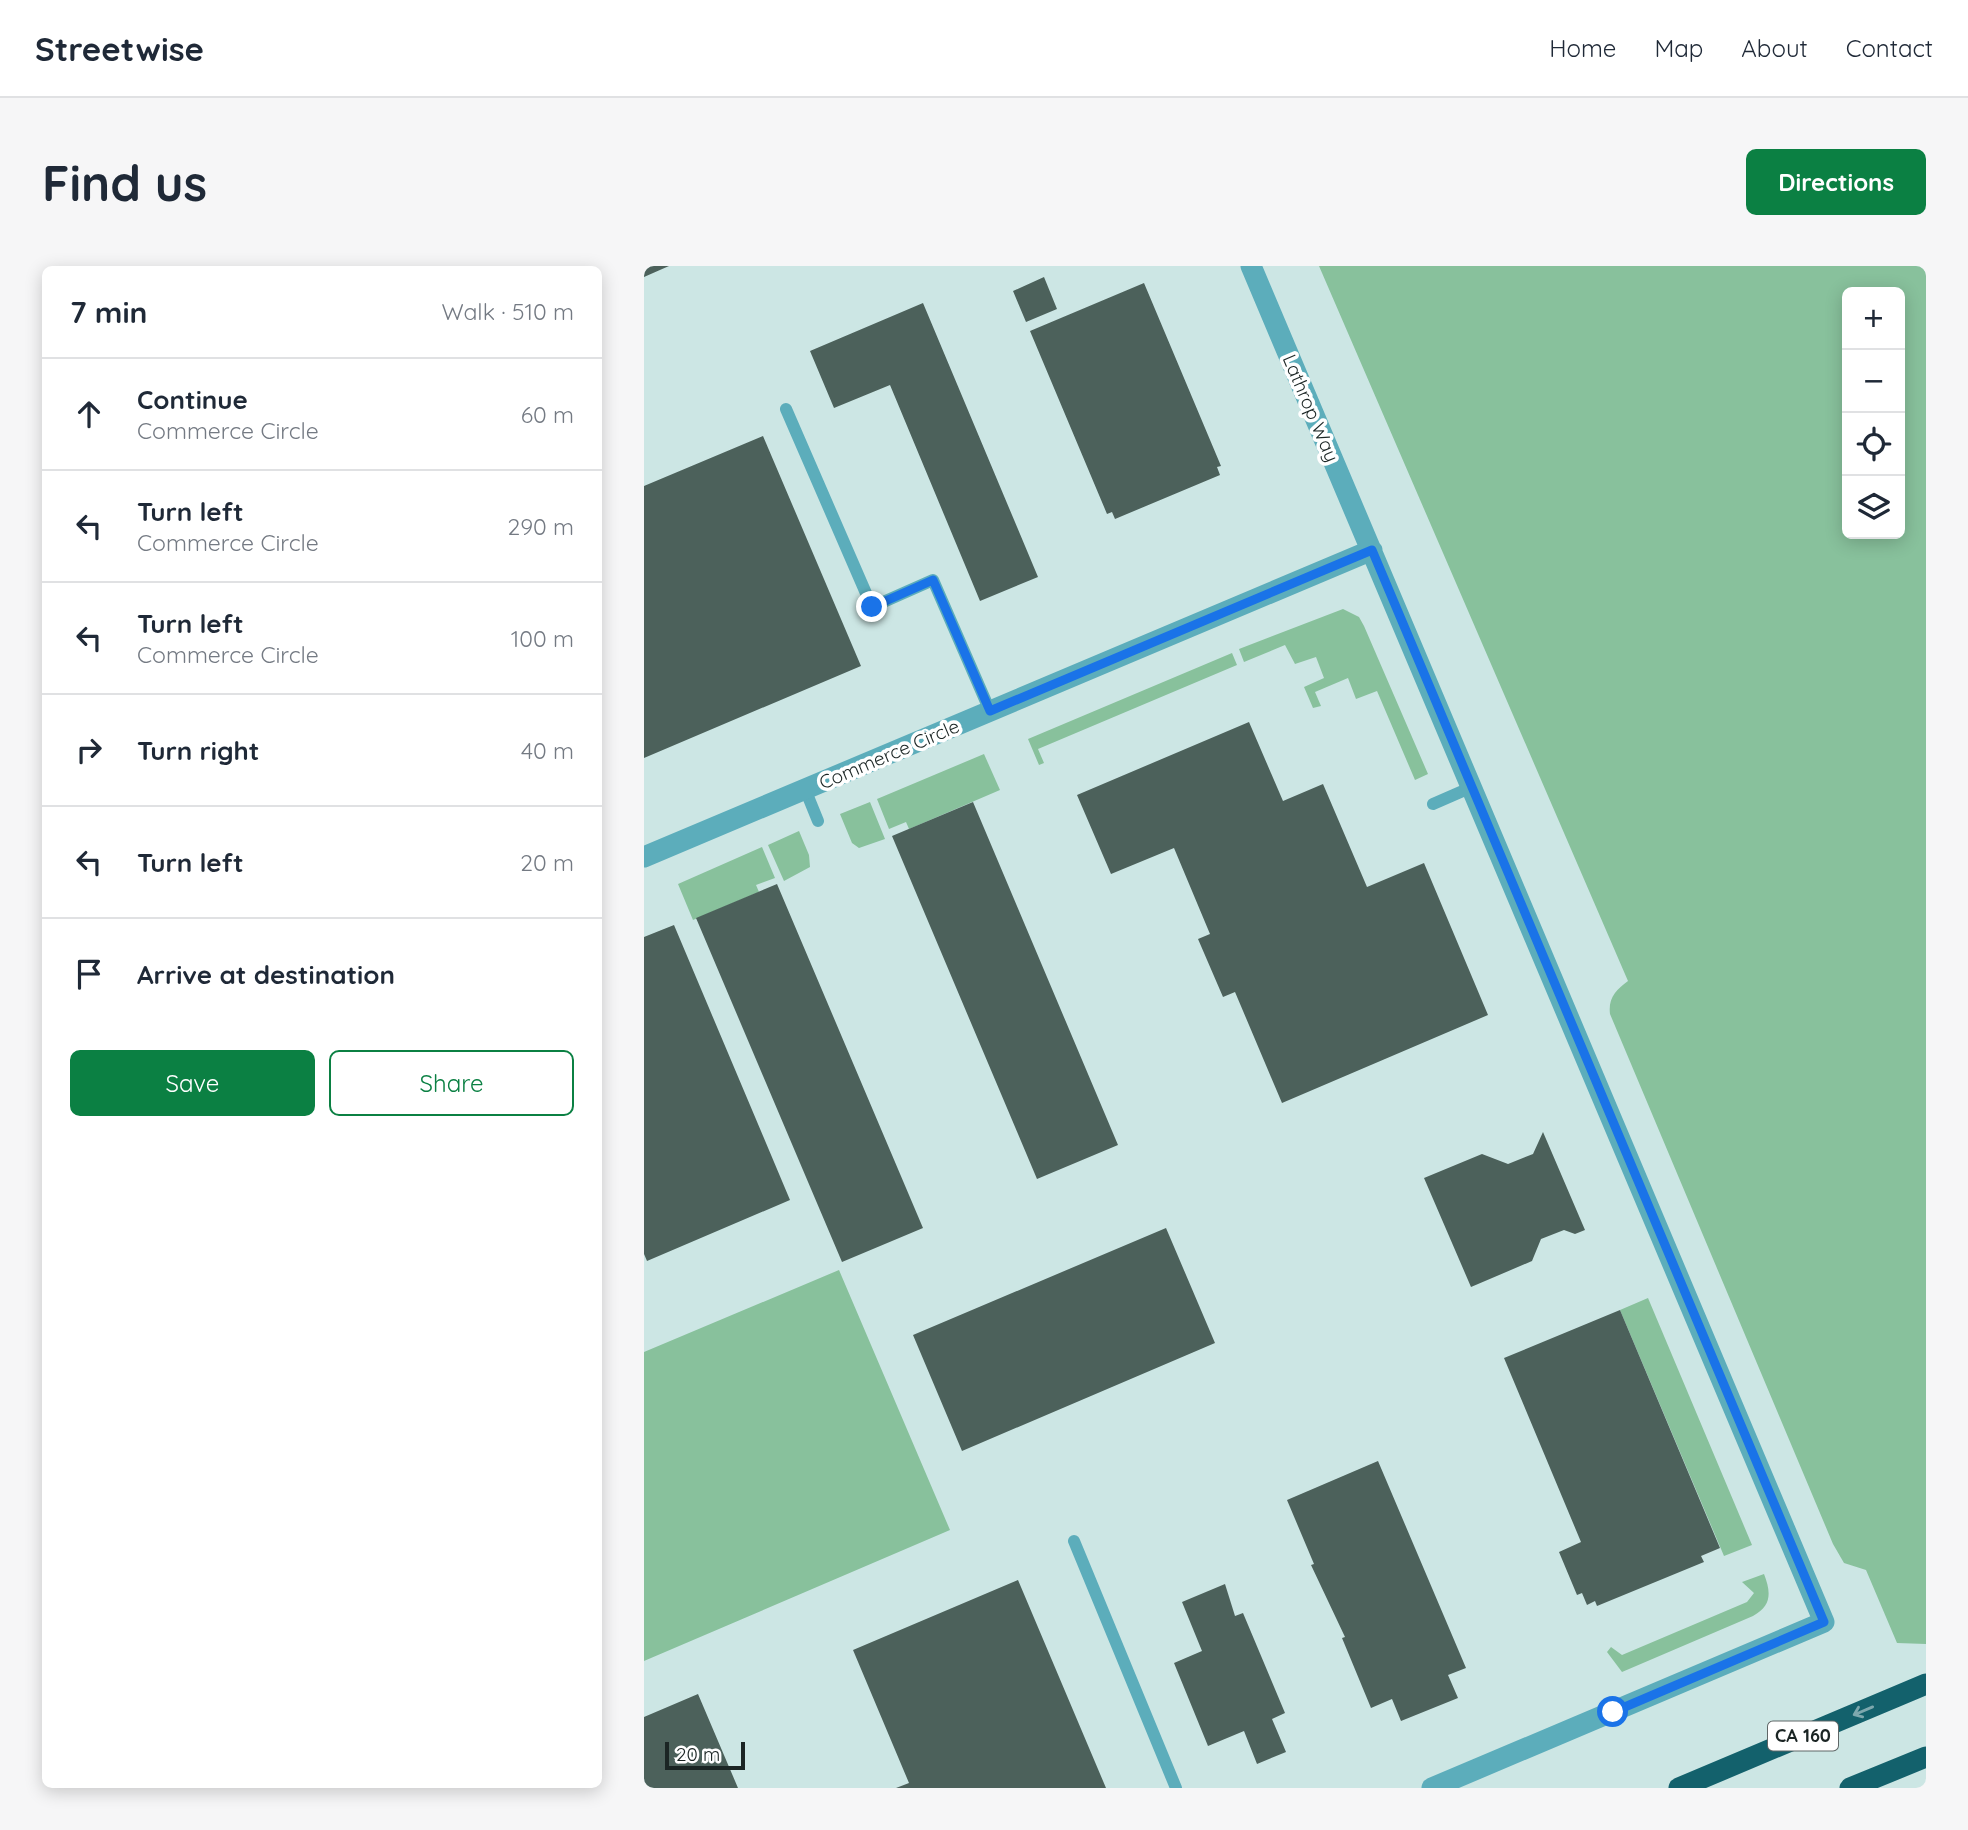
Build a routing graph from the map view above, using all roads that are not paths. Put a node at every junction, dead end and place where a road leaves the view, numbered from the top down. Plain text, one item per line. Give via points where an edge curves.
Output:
1 (1251, 266) edge
2 (786, 409) dead end
3 (1372, 550) junction
4 (990, 711) junction
5 (1472, 787) junction
6 (805, 789) junction
7 (1433, 803) dead end
8 (818, 821) dead end
9 (644, 857) edge
10 (1074, 1541) dead end
11 (1926, 1684) edge
12 (1926, 1757) edge
13 (1176, 1788) edge
14 (1432, 1788) edge
15 (1679, 1788) edge
16 (1850, 1788) edge

1 - 3 street, Lathrop Way
2 - 4 lane via 872,607 933,580
3 - 4 street, Commerce Circle
3 - 5 street
4 - 6 street, Commerce Circle
5 - 7 lane
5 - 14 street via 1824,1622
6 - 8 lane
6 - 9 street, Commerce Circle
10 - 13 lane
11 -> 15 highway, CA 160
12 - 16 highway

